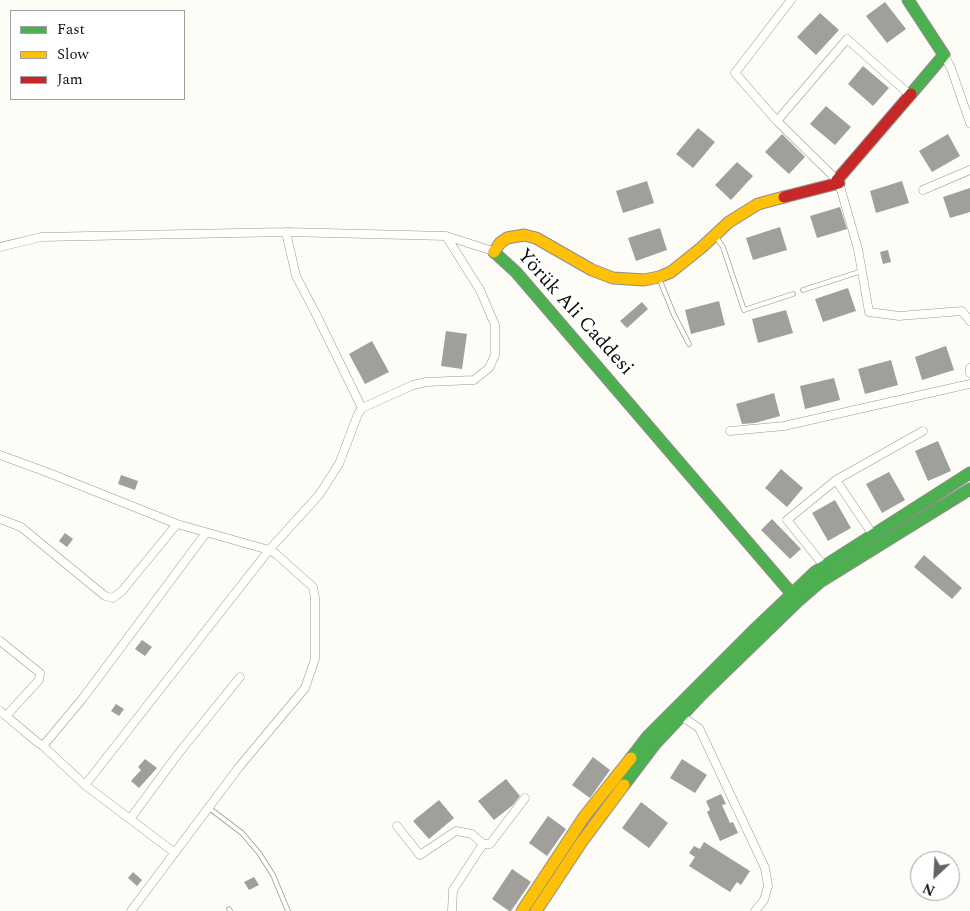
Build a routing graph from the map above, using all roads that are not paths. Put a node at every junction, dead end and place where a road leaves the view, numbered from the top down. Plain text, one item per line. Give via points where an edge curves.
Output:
1 (790, 0) edge
2 (908, 0) edge
3 (944, 55) junction
4 (910, 96) junction
5 (777, 121) junction
6 (970, 123) edge
7 (970, 170) edge
8 (838, 182) junction
9 (923, 190) dead end
10 (286, 232) junction
11 (446, 236) junction
12 (715, 236) junction
13 (0, 247) edge
14 (493, 251) junction
15 (862, 271) junction
16 (659, 277) junction
17 (803, 290) dead end
18 (793, 294) dead end
19 (970, 322) edge
20 (689, 344) dead end
21 (970, 368) edge
22 (970, 373) edge
23 (970, 384) edge
24 (362, 408) junction
25 (730, 431) dead end
26 (923, 431) dead end
27 (0, 456) edge
28 (970, 473) edge
29 (836, 480) junction
30 (970, 489) edge
31 (0, 519) edge
32 (177, 524) junction
33 (206, 533) junction
34 (873, 535) junction
35 (269, 550) junction
36 (824, 566) junction
37 (795, 597) junction
38 (0, 641) edge
39 (240, 677) dead end
40 (3, 714) edge
41 (681, 716) junction
42 (43, 746) junction
43 (85, 785) junction
44 (525, 798) dead end
45 (209, 808) junction
46 (130, 819) junction
47 (397, 826) dead end
48 (483, 844) junction
49 (175, 853) junction
50 (130, 911) edge
51 (288, 911) edge
52 (452, 911) edge
53 (522, 911) edge
54 (536, 911) edge
55 (755, 911) edge

1 - 5 street via 735,73
2 - 3 street
3 - 4 street
3 - 6 street
4 - 5 street via 847,39
4 - 8 street
5 - 8 street
7 - 9 street
8 - 12 street, Yörük Ali Caddesi via 758,204 729,222
8 - 15 street
10 - 11 street
10 - 13 street via 41,237
10 - 24 street via 296,276
11 - 14 street
11 - 24 street via 480,290 495,324 494,360 474,380 413,385
12 - 16 street, Yörük Ali Caddesi via 672,272
12 - 18 lane via 723,247 744,310
14 - 16 street, Yörük Ali Caddesi via 507,238 524,235 536,238 592,270 613,278 644,280
14 - 37 street, Yörük Ali Caddesi via 516,272
15 - 17 lane
15 - 19 street via 869,312 899,316 962,311
16 - 20 lane
21 - 22 street
23 - 25 street via 784,426
24 - 35 street via 331,479
26 - 29 street
27 - 32 street
28 - 34 street
29 - 34 street
29 - 36 street via 787,520
30 - 37 street
31 - 32 street via 21,527 105,596 114,598
32 - 33 street
33 - 35 street
33 - 42 street via 83,698
34 - 36 street
35 - 43 street
35 - 45 street via 313,587 313,667 304,688
36 - 37 street
37 - 41 street
37 - 53 street via 752,632 648,736 584,817
38 - 40 street via 40,673 39,680
39 - 46 street
40 - 42 street
41 - 54 street via 655,744
41 - 55 street via 703,734 765,868 768,886 764,900
42 - 43 street
43 - 46 street
44 - 48 street via 490,844
45 - 49 street
45 - 51 lane via 242,833 258,853
46 - 49 street
47 - 48 street via 420,855 456,831 472,834
48 - 52 street via 452,890
49 - 50 street

